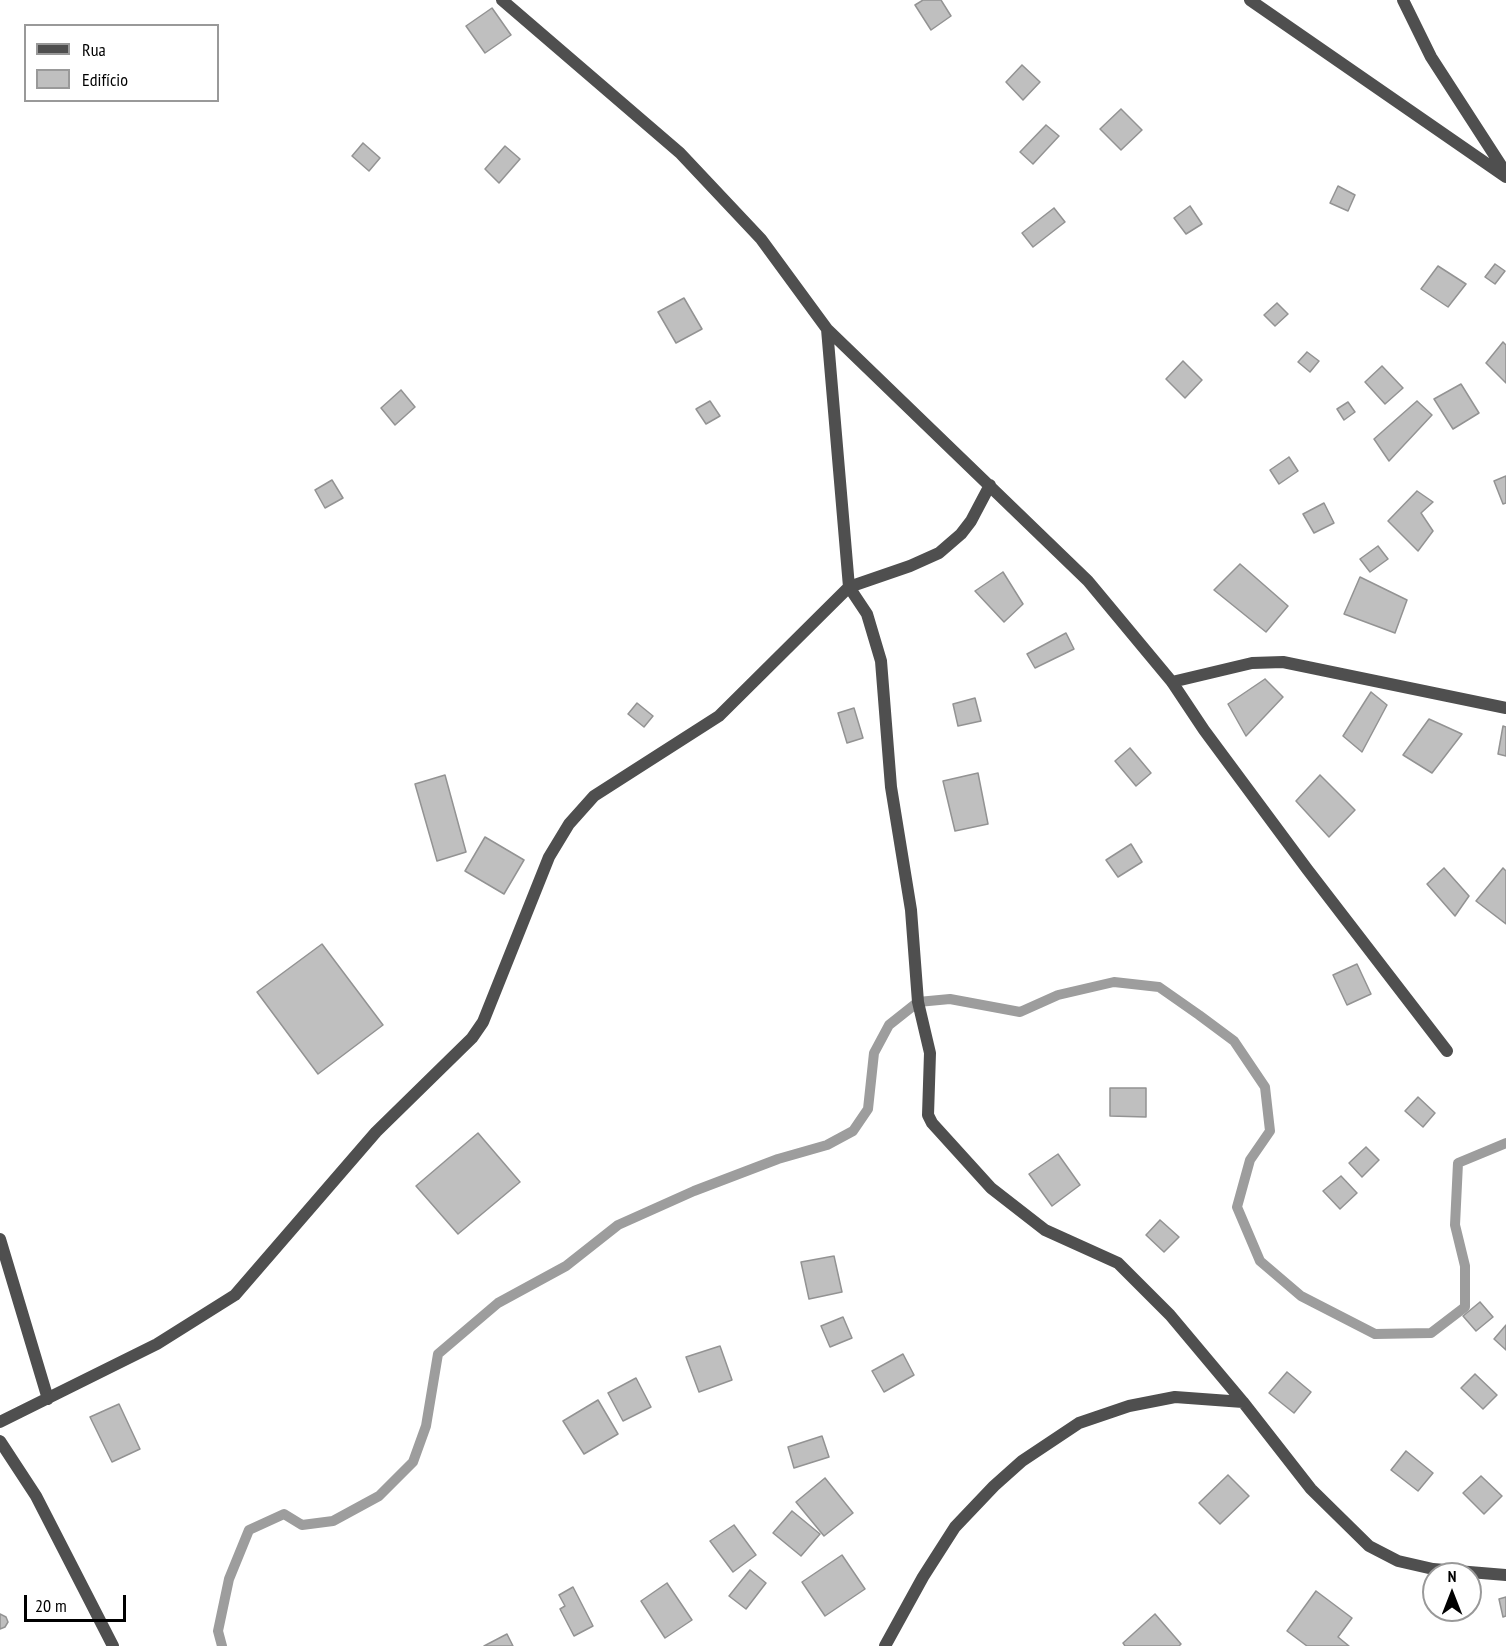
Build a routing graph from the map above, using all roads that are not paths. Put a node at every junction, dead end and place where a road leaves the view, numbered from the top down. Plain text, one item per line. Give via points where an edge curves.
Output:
1 (502, 0) edge
2 (1250, 0) edge
3 (1403, 0) edge
4 (1506, 175) edge
5 (826, 329) junction
6 (990, 485) junction
7 (849, 587) junction
8 (1172, 682) junction
9 (1506, 708) edge
10 (1447, 1052) dead end
11 (0, 1239) edge
12 (48, 1399) junction
13 (1243, 1402) junction
14 (0, 1422) edge
15 (0, 1441) edge
16 (1506, 1575) edge
17 (113, 1646) edge
18 (885, 1646) edge

1 - 5 street via 680,153 761,239
2 - 4 street
3 - 4 street via 1431,57
5 - 6 street
5 - 7 street
6 - 7 street via 971,521 939,553
6 - 8 street via 1088,581
7 - 12 street via 719,716 594,796 569,824 549,857 483,1022 472,1038 376,1132 235,1295 157,1344
7 - 13 street via 867,614 881,662 891,787 911,910 918,1002 930,1053 927,1105 932,1123 991,1188 1045,1230 1118,1263 1170,1315
8 - 9 street via 1252,663 1283,662
8 - 10 street
11 - 12 street
12 - 14 street
13 - 16 street via 1311,1489 1369,1546 1398,1561 1433,1569
13 - 18 street via 1175,1396 1129,1406 1079,1423 1022,1461 955,1527
15 - 17 street via 36,1496

